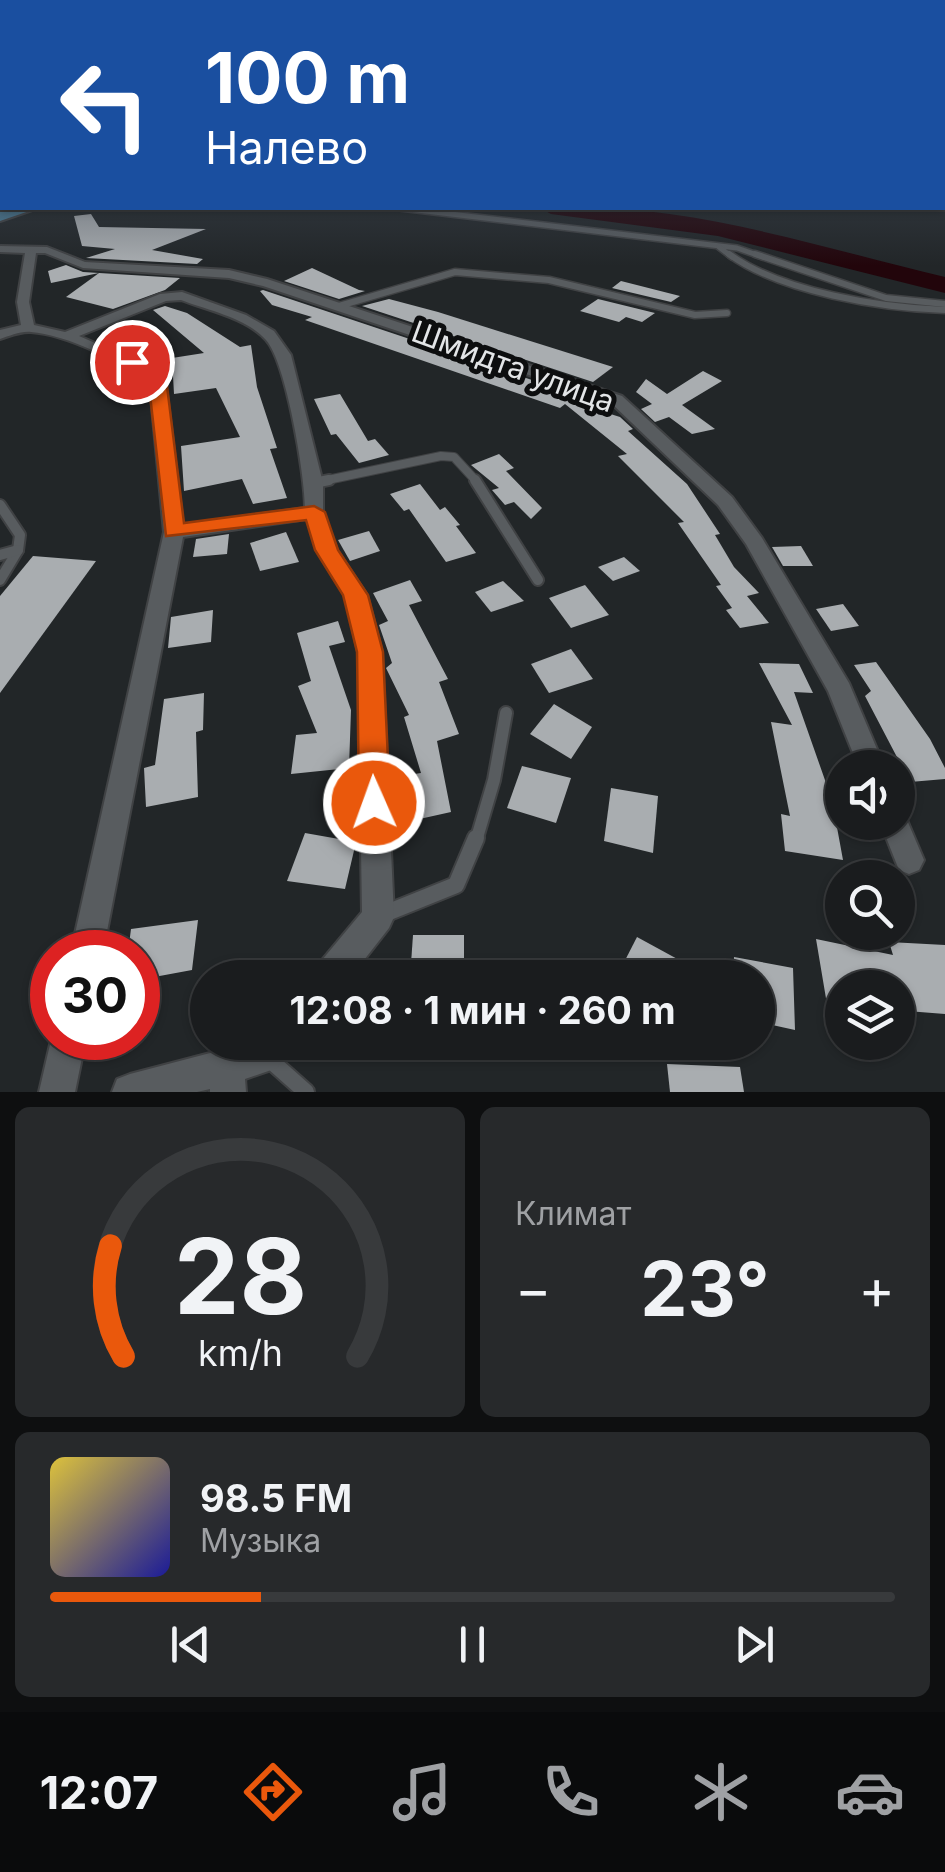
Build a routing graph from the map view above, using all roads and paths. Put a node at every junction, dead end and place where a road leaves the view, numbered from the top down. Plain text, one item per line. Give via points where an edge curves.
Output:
1 (417, 210) edge
2 (718, 246) junction
3 (0, 249) edge
4 (31, 249) junction
5 (339, 306) junction
6 (945, 307) edge
7 (726, 313) dead end
8 (28, 327) junction
9 (0, 335) edge
10 (64, 337) junction
11 (314, 483) junction
12 (2, 510) edge
13 (314, 512) junction
14 (174, 532) junction
15 (18, 550) junction
16 (0, 555) edge
17 (0, 580) edge
18 (538, 580) dead end
19 (506, 713) dead end
20 (865, 750) edge
21 (902, 840) edge
22 (910, 860) dead end
23 (378, 916) junction
24 (92, 930) edge
25 (343, 960) edge
26 (64, 1060) edge
27 (255, 1060) edge
28 (280, 1060) edge
29 (228, 1078) edge
30 (57, 1092) edge
31 (130, 1092) edge
32 (306, 1092) edge

1 - 2 lane
2 - 6 lane via 752,251 886,298
2 - 6 lane via 754,266 858,300 919,310
3 - 4 street, Шмидта улица
4 - 5 street, Шмидта улица via 83,265 229,274
4 - 8 street via 22,302
5 - 7 lane via 455,272 549,280 695,315
5 - 20 street, Шмидта улица via 616,399 725,501 755,542 840,690
8 - 9 street
8 - 10 street
10 - 11 street via 182,296 269,334 284,355
10 - 14 street via 132,362 158,386
11 - 13 street
11 - 18 lane via 454,458 470,471
12 - 15 lane via 20,534
13 - 14 street
13 - 23 street via 327,550 356,595 370,652
14 - 24 street
15 - 16 lane
15 - 17 lane
19 - 23 lane via 495,789 456,885
21 - 22 street
23 - 25 street
26 - 30 street
27 - 29 street
28 - 32 lane
29 - 31 street

